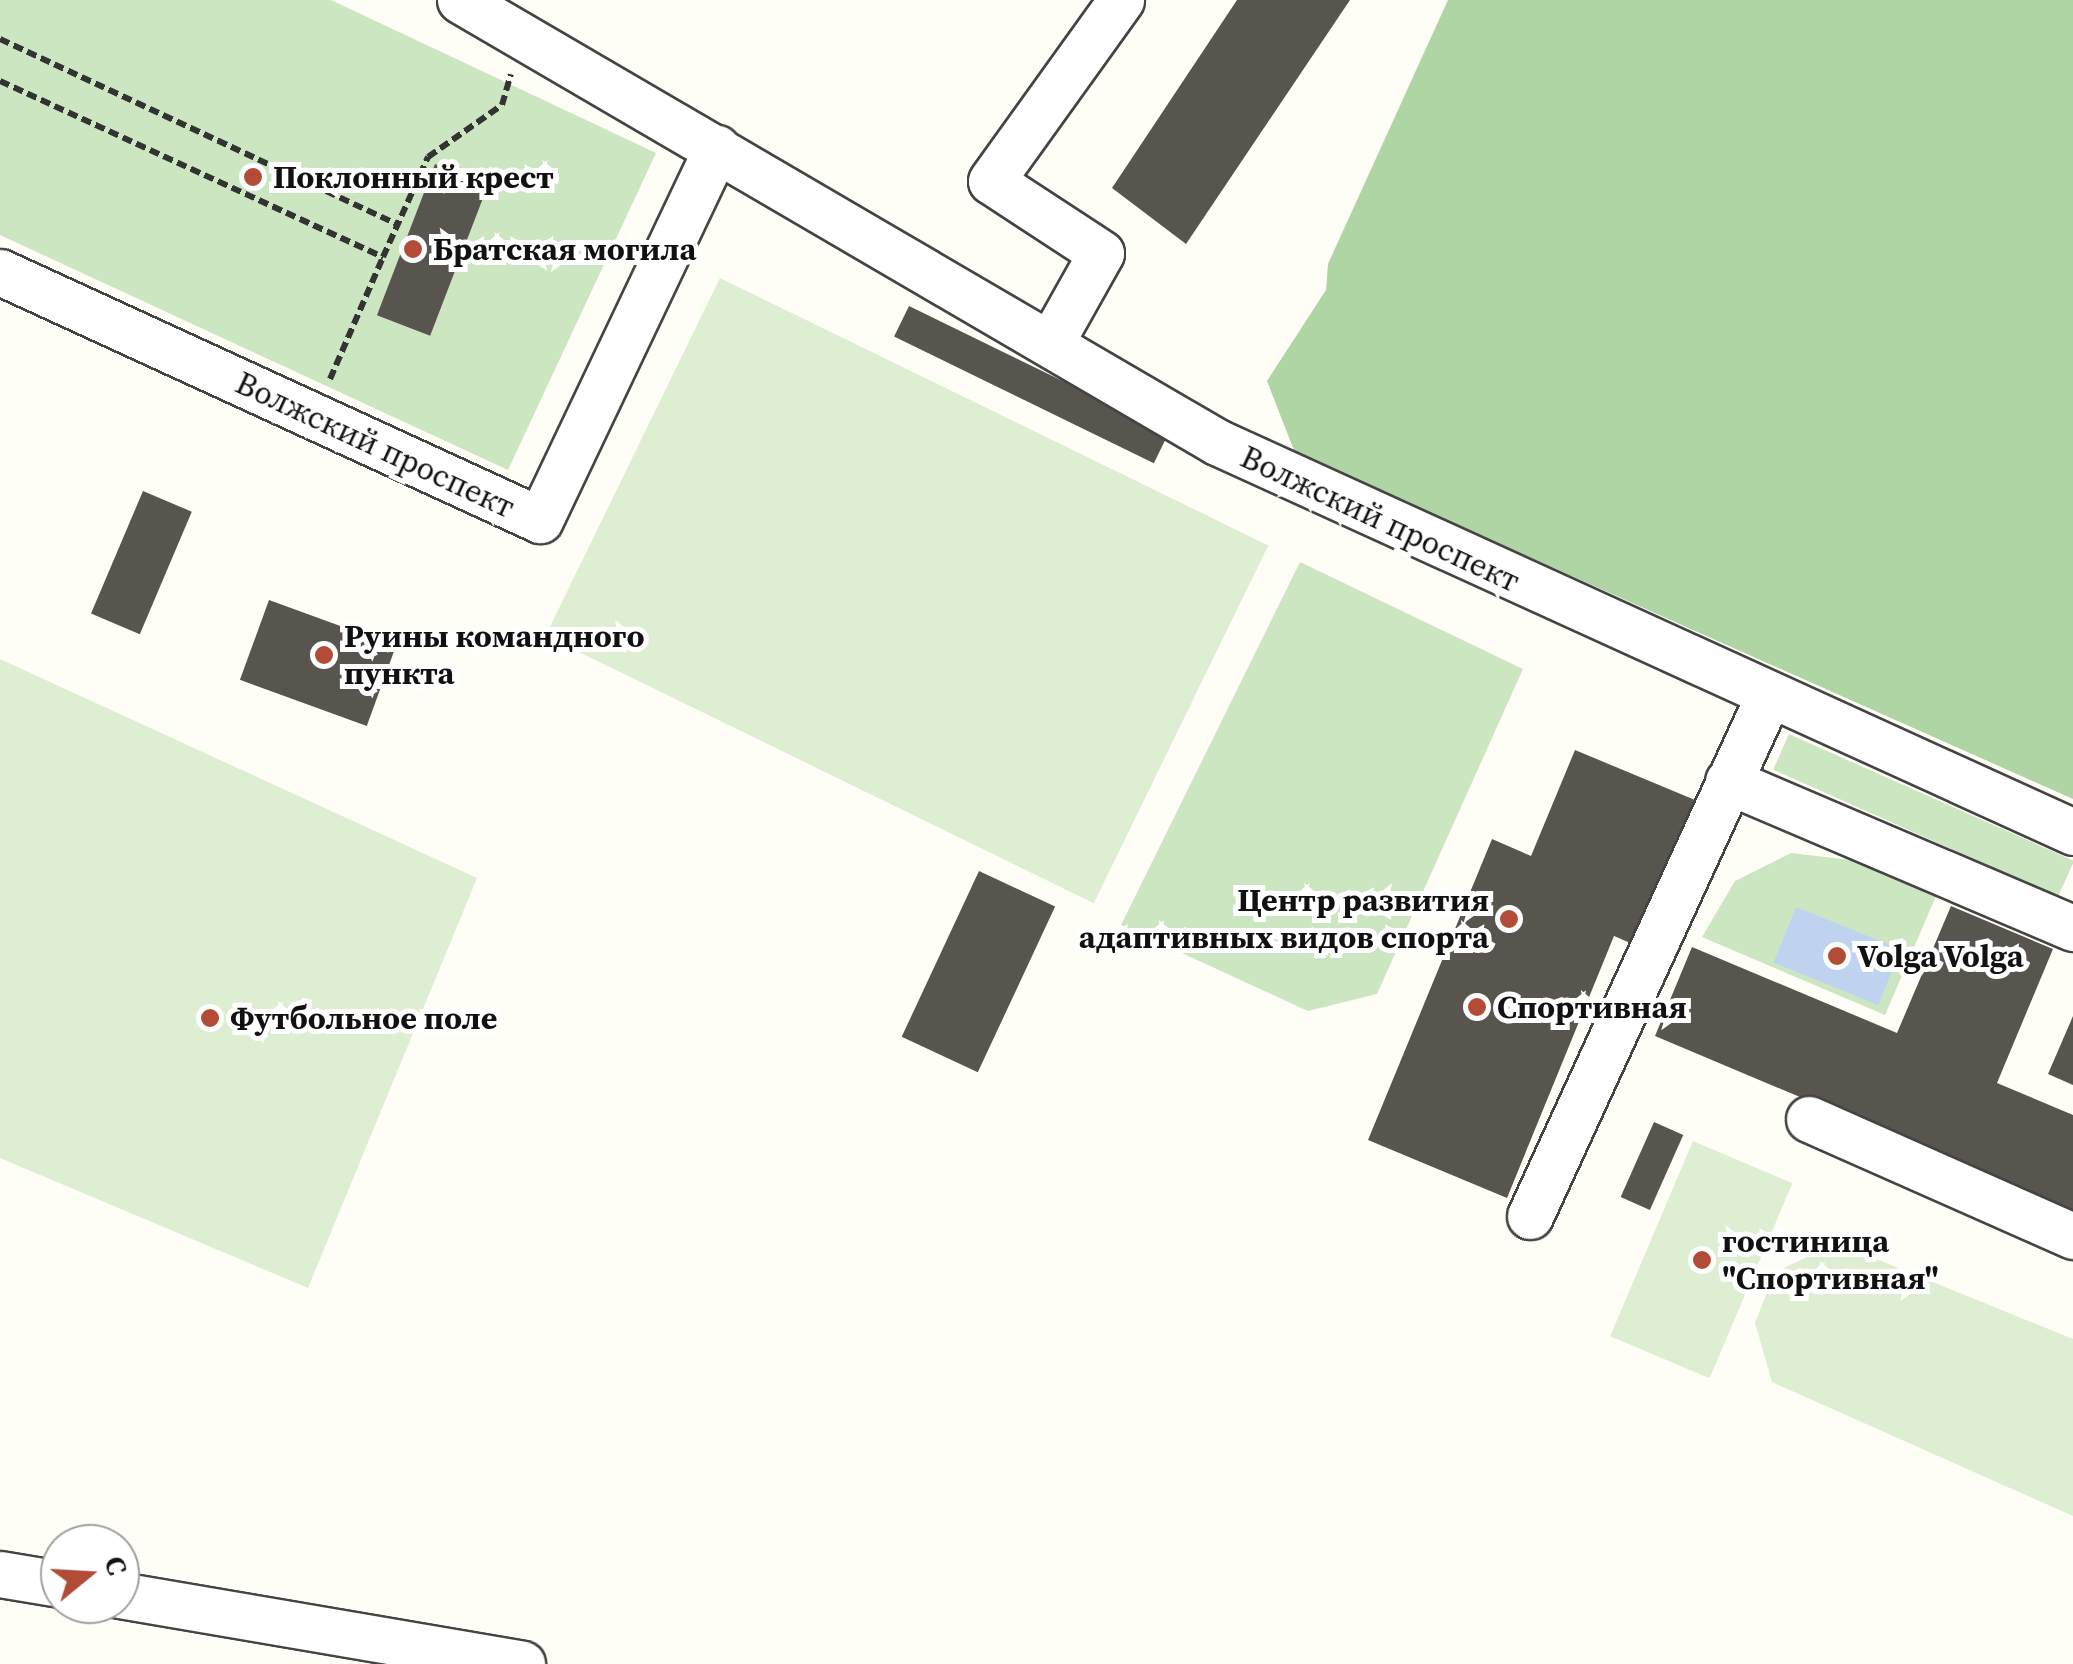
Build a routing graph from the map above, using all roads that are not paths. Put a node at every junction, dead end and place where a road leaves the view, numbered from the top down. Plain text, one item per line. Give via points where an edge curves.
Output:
1 (460, 0) edge
2 (1121, 0) edge
3 (530, 18) edge
4 (717, 148) junction
5 (0, 272) edge
6 (1050, 344) junction
7 (1767, 699) junction
8 (1728, 781) junction
9 (2073, 832) edge
10 (2073, 928) edge
11 (1808, 1119) dead end
12 (1530, 1216) dead end
13 (2073, 1236) edge
14 (0, 1574) edge
15 (40, 1581) edge
16 (140, 1598) edge
17 (522, 1664) edge

1 - 3 street, Волжский проспект
2 - 6 street via 991,181 1102,253
3 - 4 street, Волжский проспект
4 - 5 street, Волжский проспект via 540,520
4 - 6 street, Волжский проспект
6 - 7 street, Волжский проспект via 1217,442
7 - 8 street
7 - 9 street, Волжский проспект
8 - 10 street
8 - 12 street
11 - 13 street
14 - 15 street
16 - 17 street

